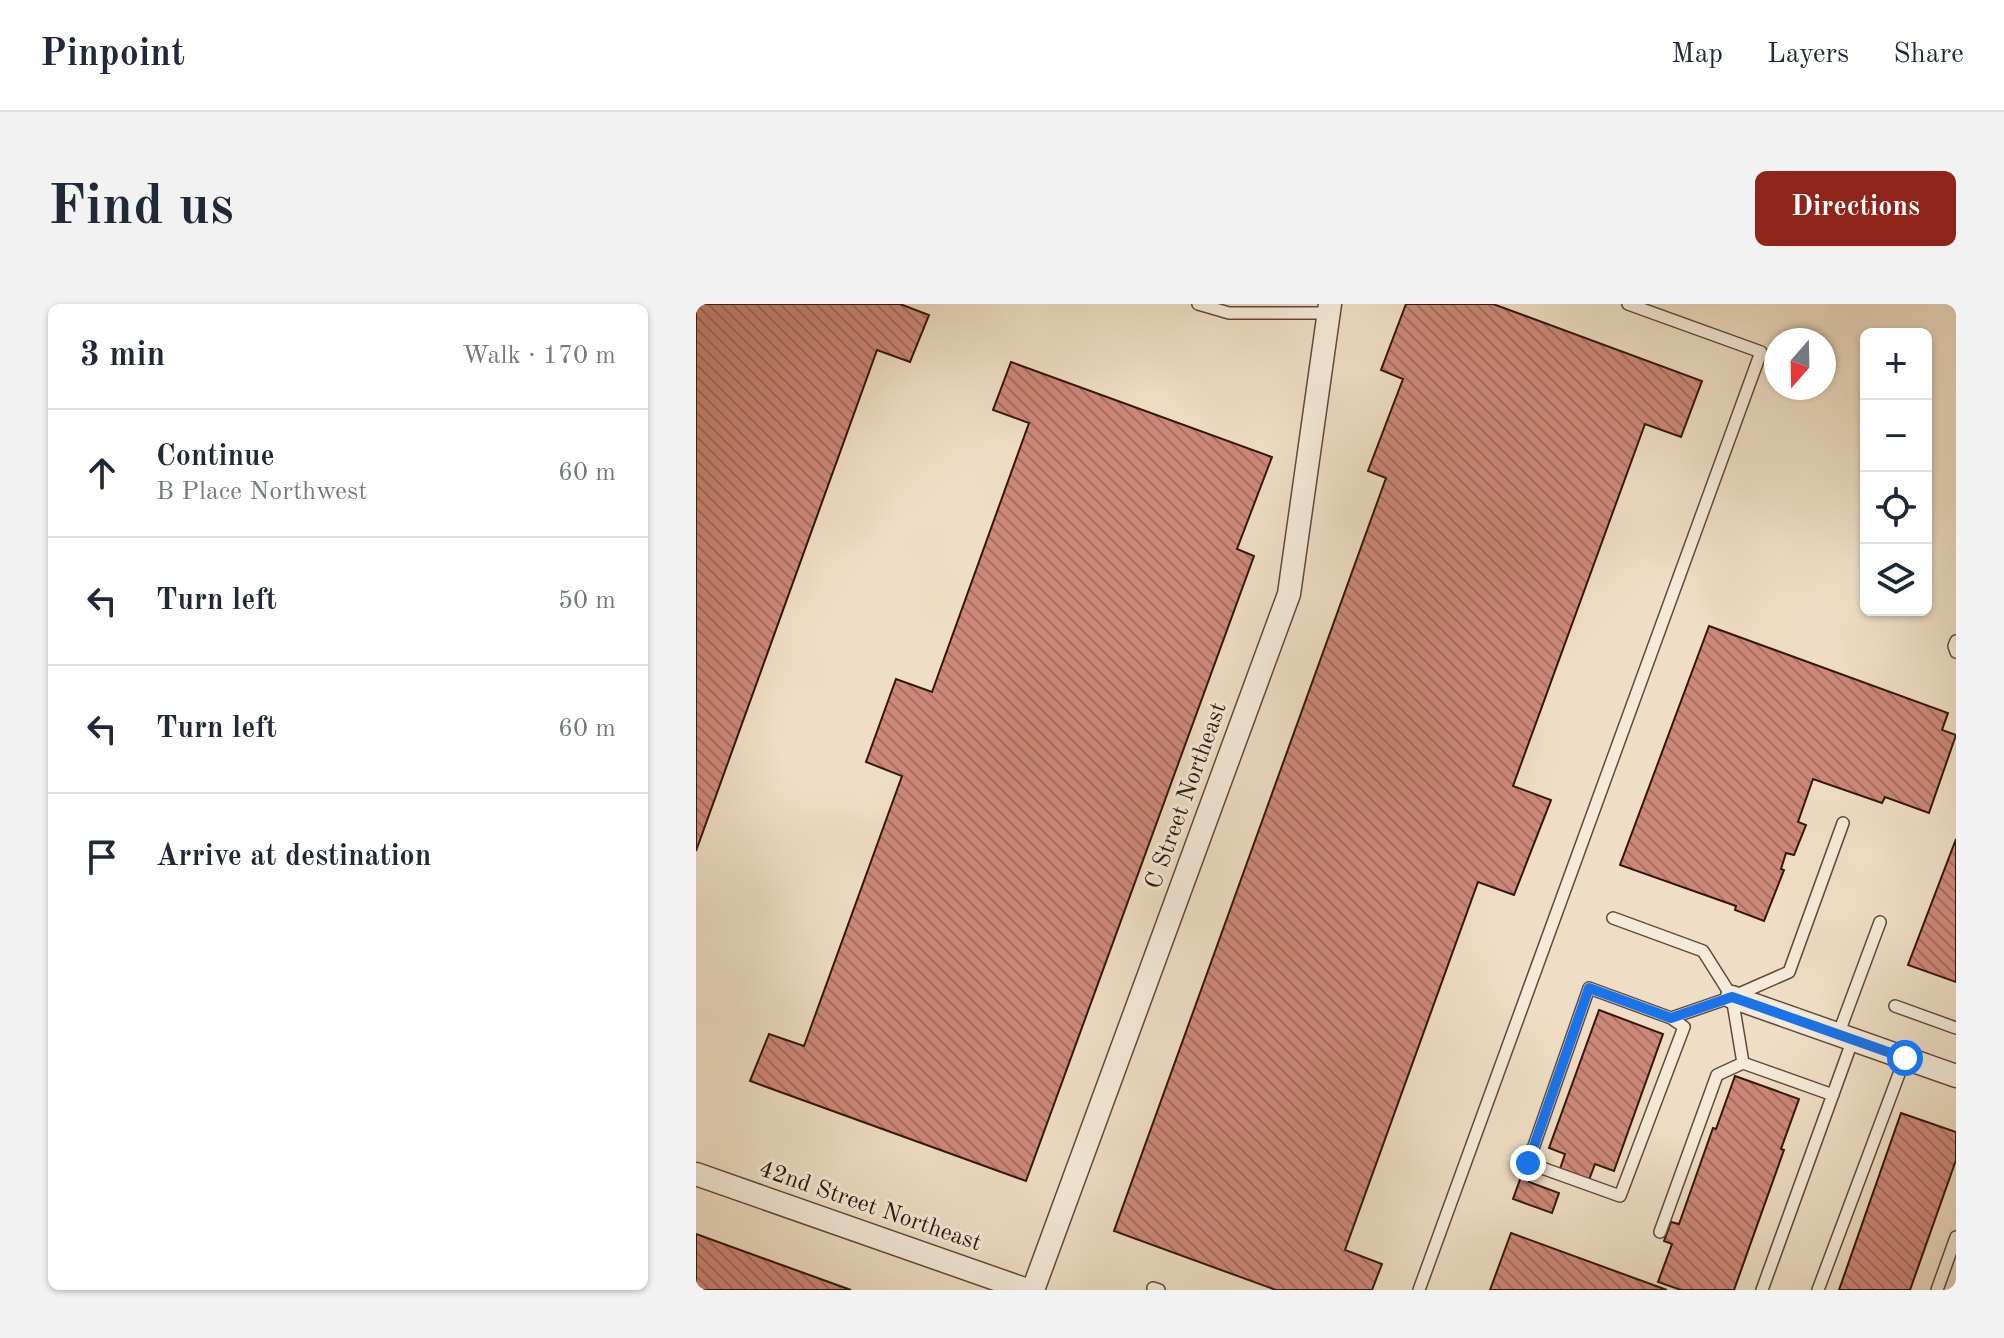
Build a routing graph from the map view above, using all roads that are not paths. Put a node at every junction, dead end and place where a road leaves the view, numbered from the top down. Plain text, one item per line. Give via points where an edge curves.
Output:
1 (1198, 304) edge
2 (1628, 304) edge
3 (1329, 308) edge
4 (1956, 641) edge
5 (1956, 652) edge
6 (1843, 823) dead end
7 (1613, 918) dead end
8 (1880, 922) dead end
9 (1732, 997) junction
10 (1895, 1006) dead end
11 (1671, 1018) junction
12 (1956, 1028) edge
13 (1846, 1037) junction
14 (1905, 1058) junction
15 (1743, 1063) junction
16 (1956, 1076) edge
17 (1833, 1095) junction
18 (696, 1174) edge
19 (1660, 1232) dead end
20 (1956, 1237) edge
21 (1030, 1290) edge
22 (1419, 1290) edge
23 (1762, 1290) edge
24 (1818, 1290) edge
25 (1937, 1290) edge

1 - 3 lane via 1229,313
2 - 22 lane via 1761,352
3 - 21 street, C Street Northeast via 1289,594
4 - 5 lane
6 - 9 lane via 1789,972
7 - 9 lane via 1703,951
8 - 13 lane
9 - 11 lane
9 - 13 street
9 - 15 lane
10 - 12 lane
11 - 11 lane via 1589,988 1528,1163 1620,1196 1684,1027
13 - 14 street
13 - 17 lane
14 - 16 street
14 - 24 lane
15 - 17 lane
15 - 19 lane via 1717,1075
17 - 23 lane
18 - 21 street, 42nd Street Northeast
20 - 25 lane

